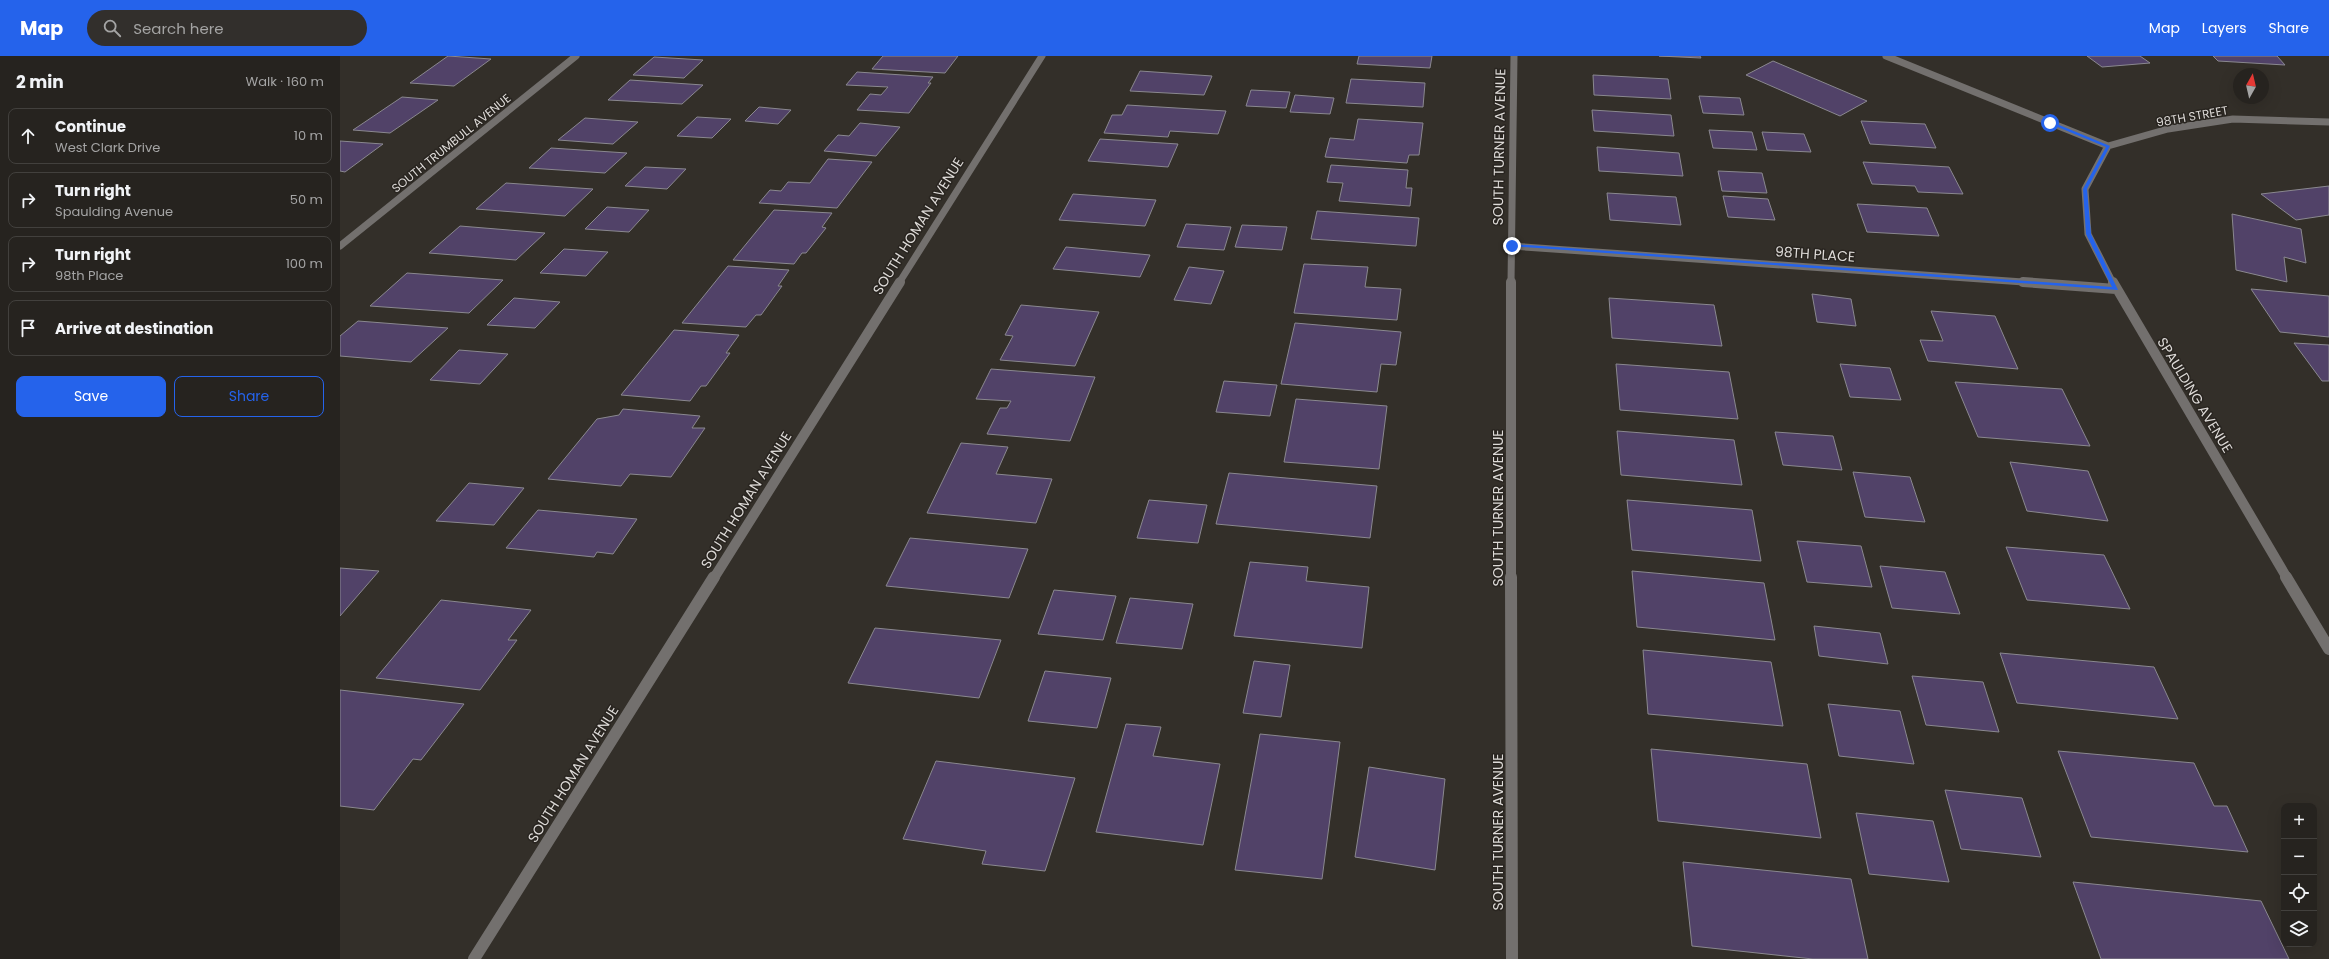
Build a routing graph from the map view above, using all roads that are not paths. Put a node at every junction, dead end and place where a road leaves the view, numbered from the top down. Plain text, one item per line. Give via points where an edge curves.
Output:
1 (576, 56) edge
2 (1042, 56) edge
3 (1514, 56) edge
4 (1886, 56) edge
5 (2329, 122) edge
6 (2108, 146) junction
7 (340, 246) edge
8 (1512, 246) junction
9 (2116, 289) junction
10 (2329, 649) edge
11 (474, 959) edge
12 (1512, 959) edge

1 - 7 street, SOUTH TRUMBULL AVENUE
2 - 11 street, SOUTH HOMAN AVENUE
3 - 8 street, SOUTH TURNER AVENUE
4 - 6 street
5 - 6 street, 98TH STREET via 2233,120 2168,129
6 - 9 street, SPAULDING AVENUE via 2085,189 2088,234
8 - 9 street, 98TH PLACE
8 - 12 street, SOUTH TURNER AVENUE
9 - 10 street, SPAULDING AVENUE

